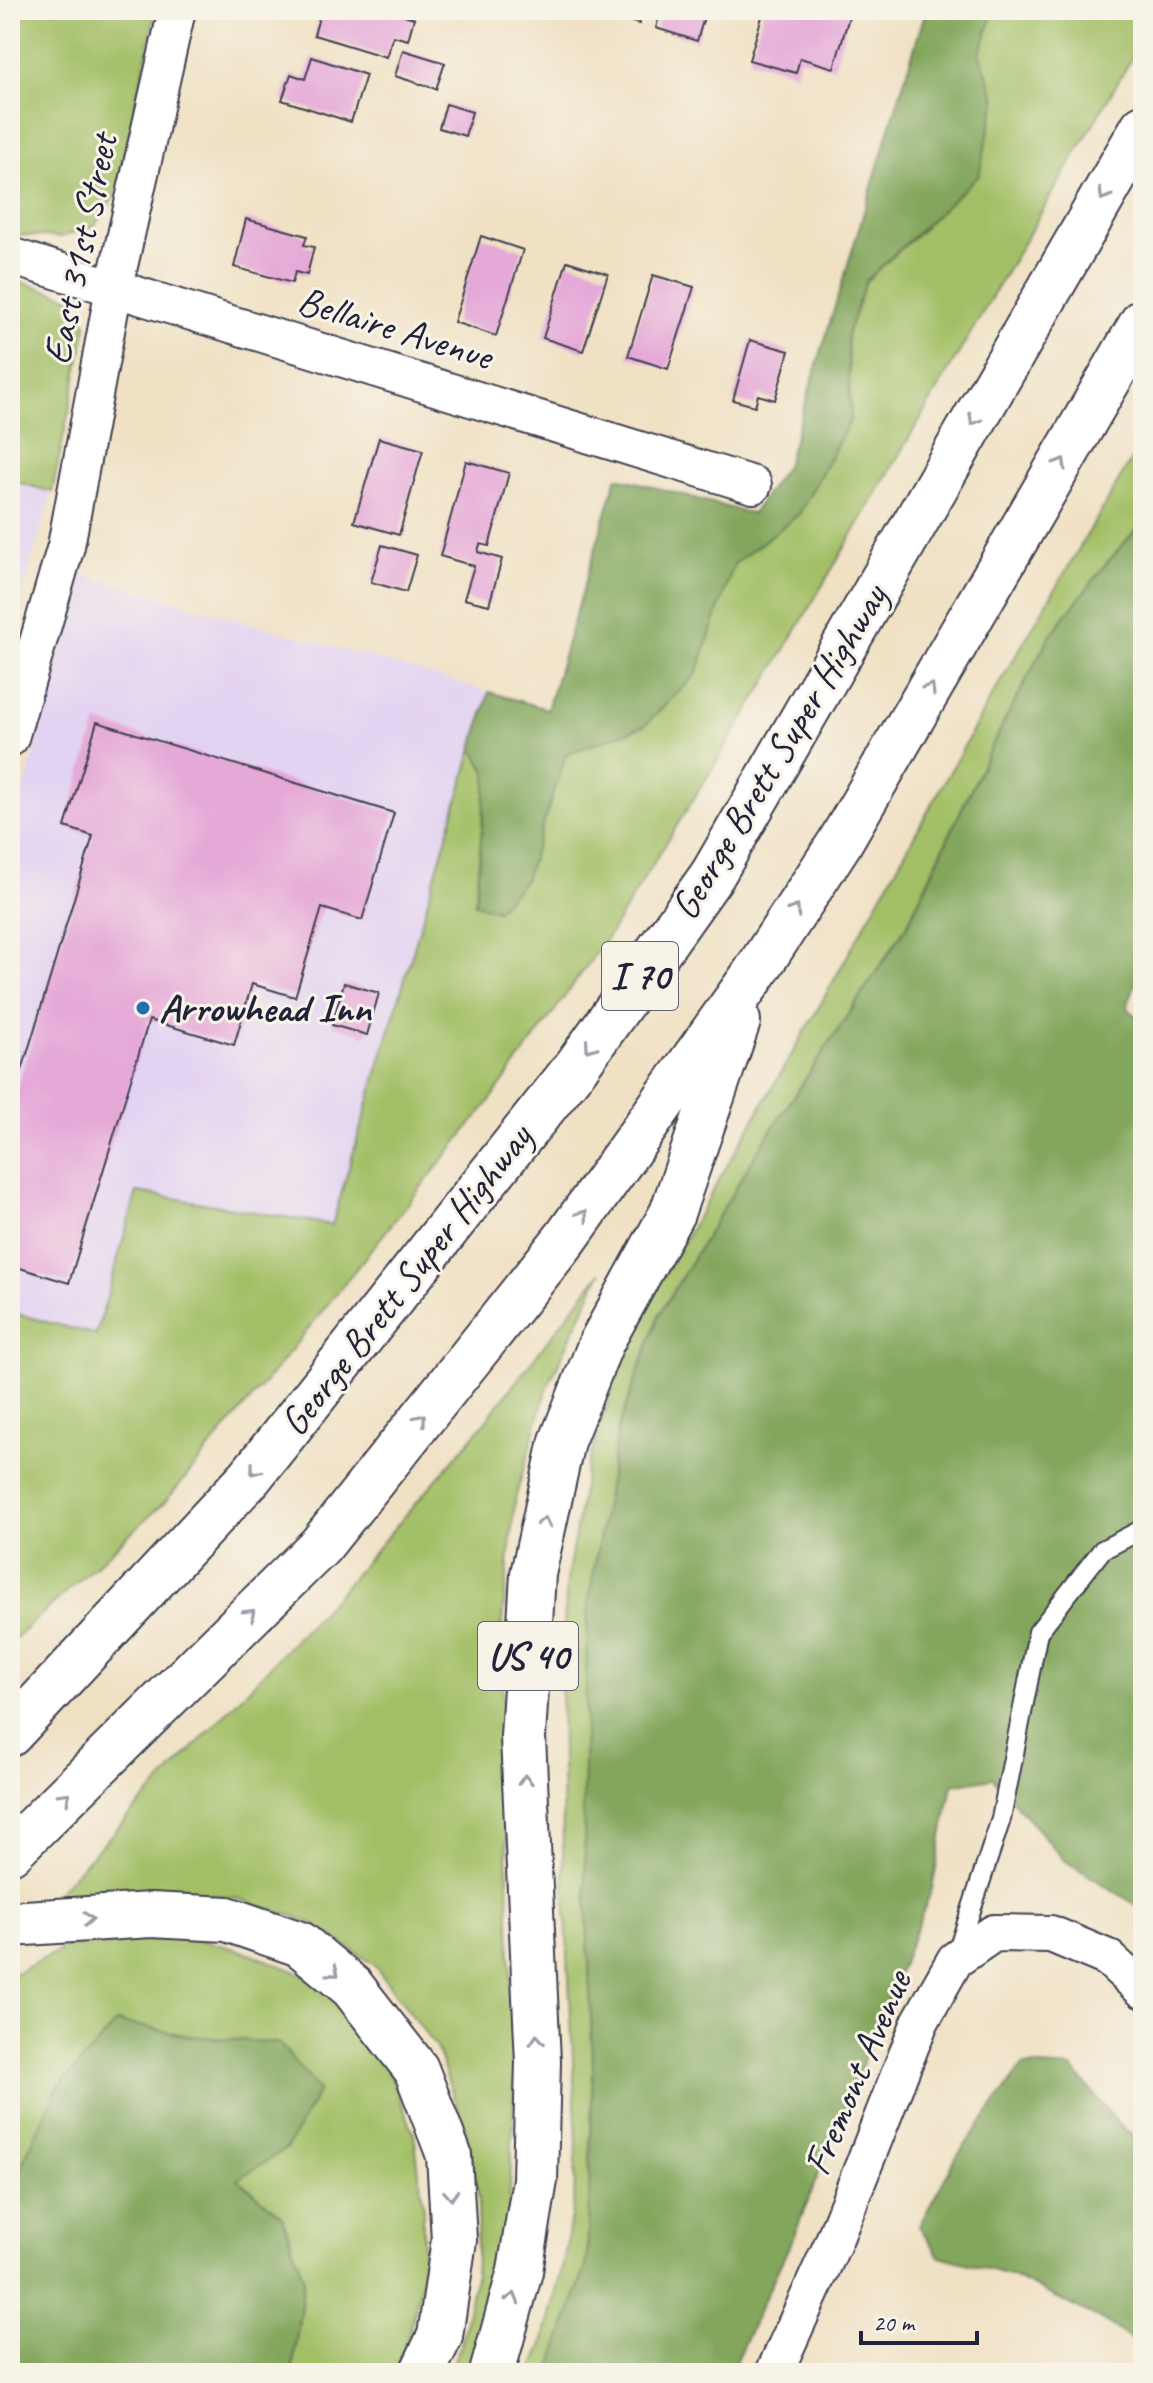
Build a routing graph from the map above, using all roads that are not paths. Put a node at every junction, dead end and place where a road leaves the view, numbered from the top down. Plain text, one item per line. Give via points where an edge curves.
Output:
1 (177, 10) edge
2 (1143, 127) edge
3 (10, 256) edge
4 (114, 288) junction
5 (1143, 321) edge
6 (753, 485) dead end
7 (10, 738) edge
8 (753, 976) junction
9 (1143, 1529) edge
10 (10, 1734) edge
11 (10, 1852) edge
12 (10, 1924) edge
13 (955, 1960) junction
14 (1143, 1990) edge
15 (422, 2373) edge
16 (492, 2373) edge
17 (774, 2373) edge

1 - 4 street, East 31st Street
2 -> 10 highway, George Brett Super Highway / I 70 via 713,874 576,1067 250,1477
3 - 4 street, Bellaire Avenue
4 - 6 street, Bellaire Avenue
4 - 7 street, East 31st Street via 66,546
8 -> 5 highway, I 70 via 839,844
11 -> 8 highway, I 70 via 321,1545 566,1238
16 -> 8 highway, US 40 via 520,2271 535,2180 538,2062 523,1737 533,1574 562,1441 601,1343 672,1213
9 - 13 lane via 1102,1550 1038,1632 1001,1819
12 -> 15 highway via 151,1915 227,1919 300,1944 352,1987 416,2069 449,2155 454,2240 440,2336
13 - 14 street, Fremont Avenue via 994,1933 1051,1934 1108,1958
13 - 17 street, Fremont Avenue via 920,2022 833,2243

